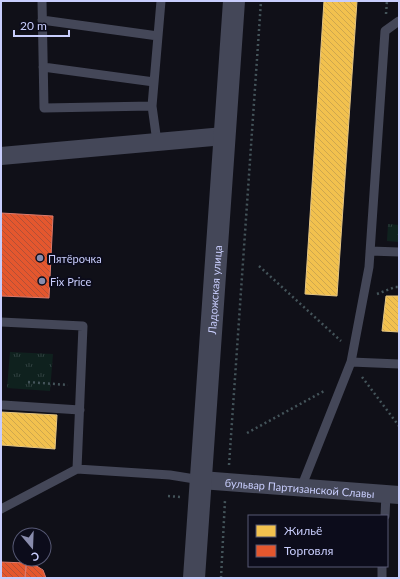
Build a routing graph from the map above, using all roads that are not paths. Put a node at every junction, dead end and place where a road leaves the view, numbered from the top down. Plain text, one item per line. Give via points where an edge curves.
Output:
1 (42, 1) edge
2 (161, 1) edge
3 (234, 1) edge
4 (42, 20) junction
5 (399, 21) edge
6 (158, 36) junction
7 (43, 67) junction
8 (154, 82) junction
9 (152, 106) junction
10 (224, 136) junction
11 (157, 142) junction
12 (1, 156) edge
13 (370, 251) junction
14 (399, 252) edge
15 (1, 322) edge
16 (351, 362) junction
17 (399, 364) edge
18 (2, 405) dead end
19 (80, 410) junction
20 (77, 469) junction
21 (201, 480) junction
22 (301, 488) junction
23 (393, 494) edge
24 (1, 509) edge
25 (385, 515) edge
26 (382, 567) edge
27 (194, 578) edge
28 (382, 578) edge

1 - 4 lane
2 - 6 lane
3 - 10 street, Ладожская улица
4 - 6 lane
4 - 7 lane
5 - 13 lane via 385,31
6 - 8 lane
7 - 8 lane
7 - 9 lane via 44,108
8 - 9 lane
9 - 11 lane
10 - 11 street
10 - 21 street, Ладожская улица
11 - 12 street
13 - 14 lane
13 - 16 lane
15 - 19 lane via 84,326
16 - 17 lane
16 - 22 lane
18 - 19 lane
19 - 20 lane
20 - 21 lane via 170,475
20 - 24 lane
21 - 22 street, бульвар Партизанской Славы
21 - 27 street, Ладожская улица
22 - 23 street, бульвар Партизанской Славы
23 - 25 lane
26 - 28 lane

